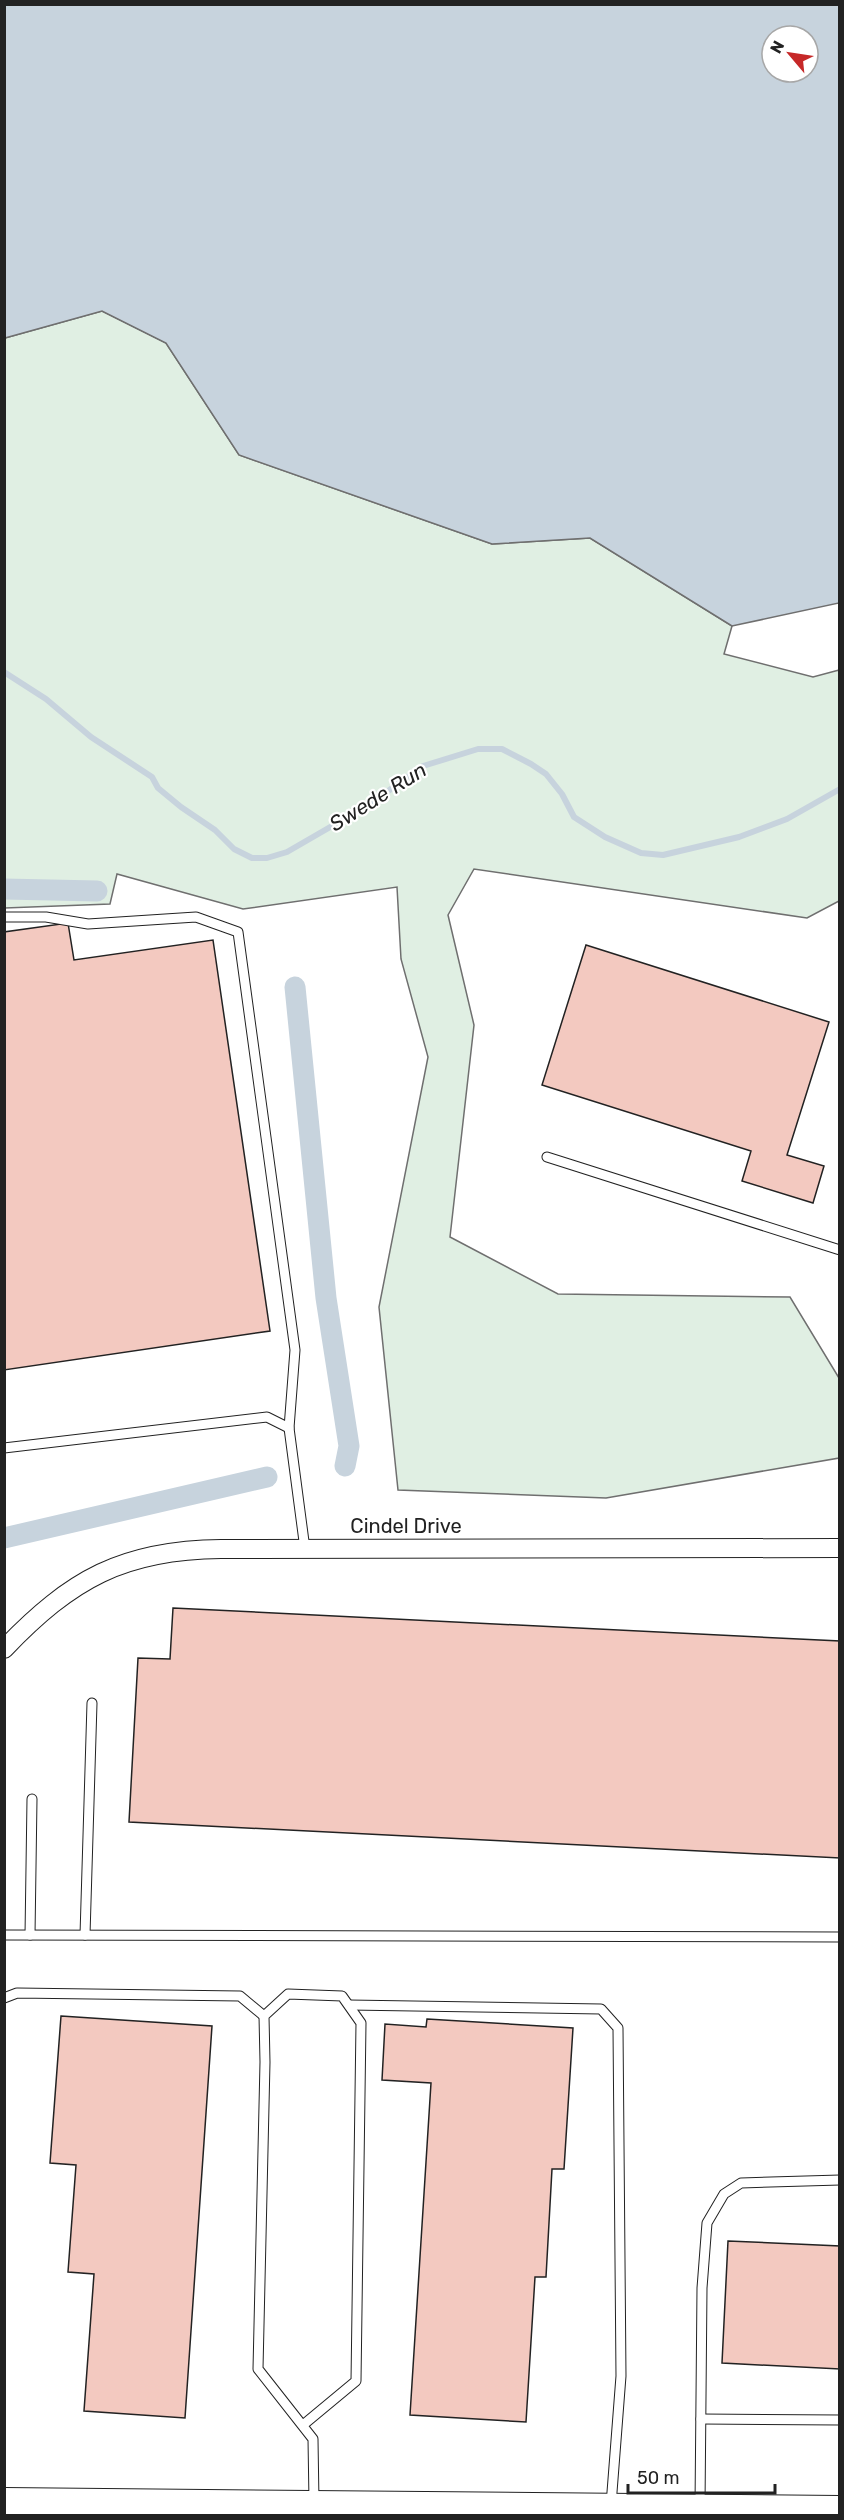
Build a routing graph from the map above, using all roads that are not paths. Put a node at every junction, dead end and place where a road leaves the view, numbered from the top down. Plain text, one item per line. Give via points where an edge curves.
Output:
1 (4, 916) edge
2 (547, 1157) dead end
3 (840, 1250) edge
4 (289, 1428) junction
5 (4, 1448) edge
6 (840, 1548) edge
7 (304, 1549) junction
8 (4, 1649) edge
9 (93, 1703) dead end
10 (32, 1799) dead end
11 (4, 1935) edge
12 (30, 1935) junction
13 (85, 1935) junction
14 (840, 1937) edge
15 (4, 1998) edge
16 (349, 2005) junction
17 (264, 2016) junction
18 (840, 2180) edge
19 (701, 2419) junction
20 (840, 2420) edge
21 (303, 2425) junction
22 (4, 2500) edge
23 (314, 2504) junction
24 (611, 2507) junction
25 (700, 2508) junction
26 (840, 2509) edge

1 - 4 lane via 88,924 196,917 238,932 295,1350
2 - 3 lane
4 - 5 lane via 267,1417
4 - 7 lane
6 - 7 street, Cindel Drive
7 - 8 street, Cindel Drive via 184,1550 121,1564 63,1595
9 - 13 lane
10 - 12 lane
11 - 12 lane
12 - 13 lane
13 - 14 lane
15 - 17 lane via 17,1993 240,1996
16 - 17 lane via 342,1996 288,1994
16 - 21 lane via 362,2023 356,2381
16 - 24 lane via 601,2009 618,2028 621,2376
17 - 21 lane via 258,2369
18 - 19 lane via 741,2183 724,2194 707,2223 702,2288
19 - 20 lane
19 - 25 lane
21 - 23 lane via 313,2439
22 - 23 street
23 - 24 street
24 - 25 street
25 - 26 street

